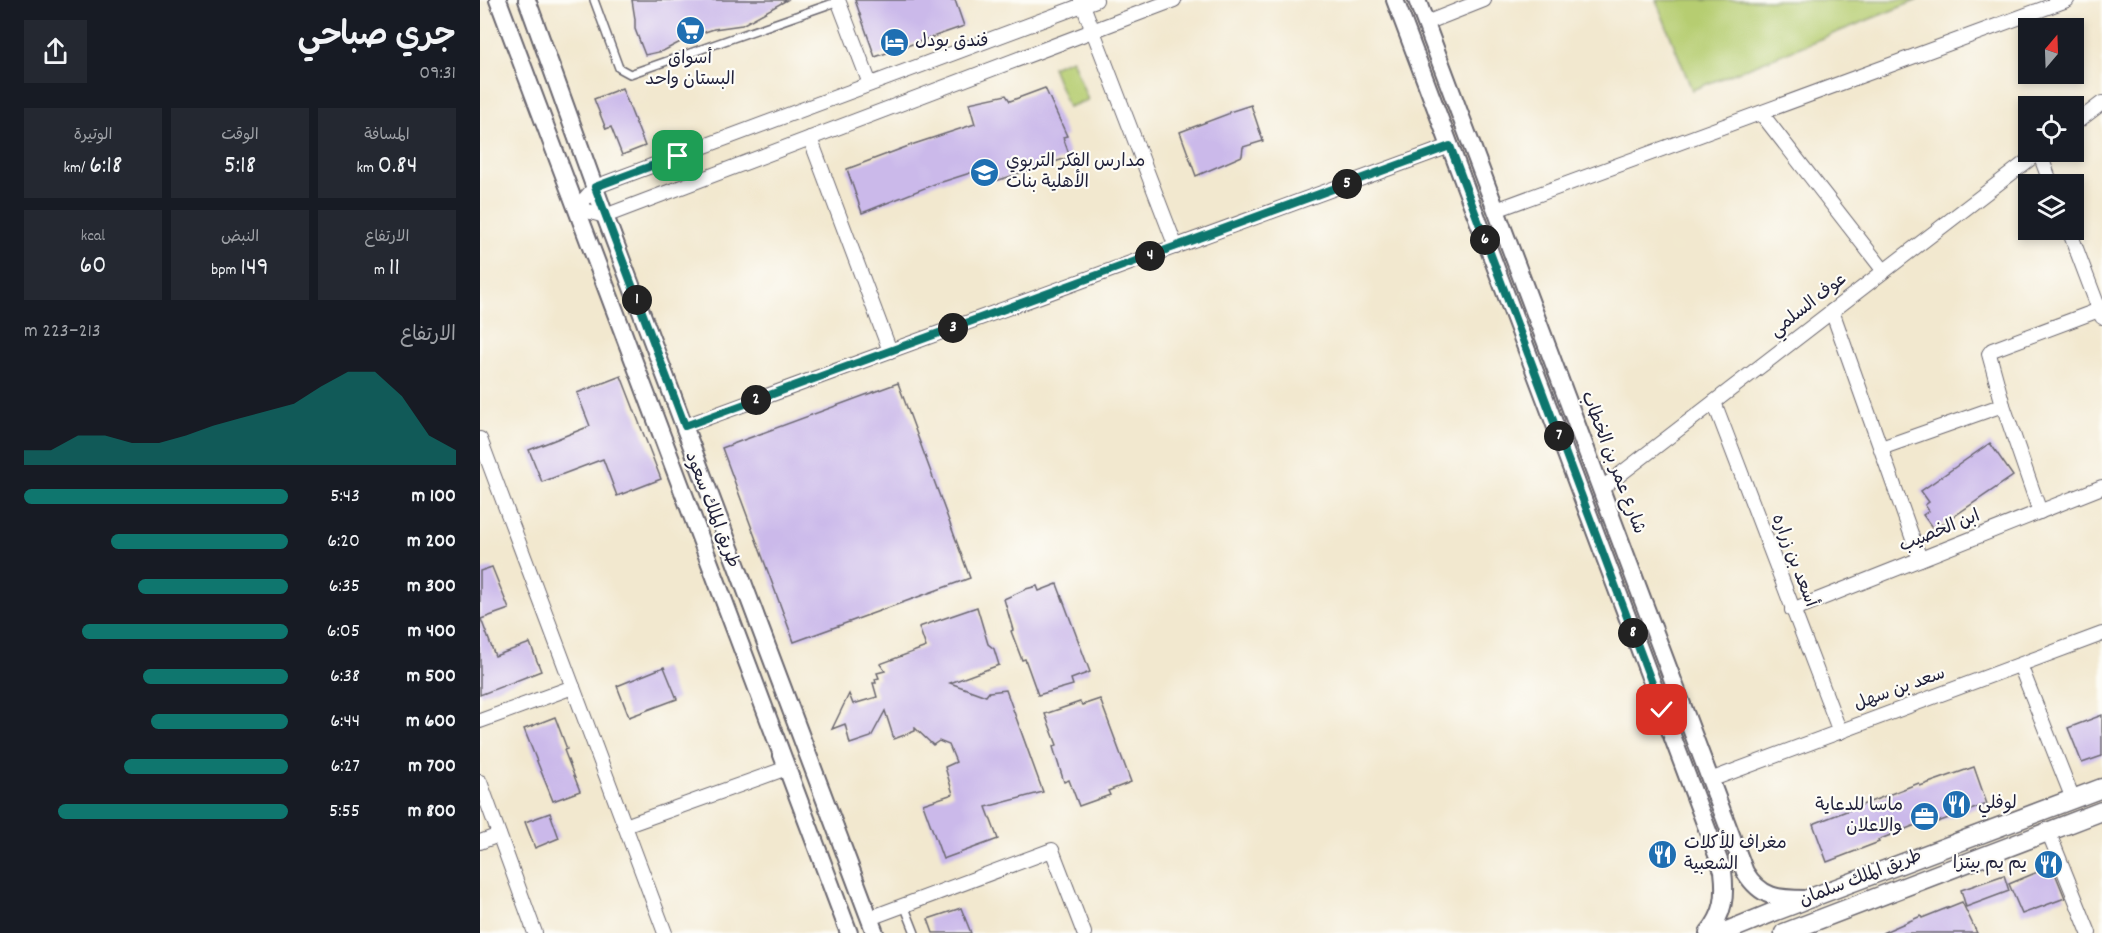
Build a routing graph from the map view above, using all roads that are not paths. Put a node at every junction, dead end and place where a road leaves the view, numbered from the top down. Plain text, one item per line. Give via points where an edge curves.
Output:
1 (498, 0) edge
2 (527, 0) edge
3 (594, 0) edge
4 (839, 0) edge
5 (1174, 0) edge
6 (1395, 0) edge
7 (1417, 0) edge
8 (1484, 0) edge
9 (2067, 0) edge
10 (1086, 2) edge
11 (1426, 23) junction
12 (1093, 31) junction
13 (870, 84) junction
14 (2102, 103) edge
15 (1761, 113) junction
16 (2084, 117) edge
17 (810, 138) junction
18 (1450, 146) junction
19 (2026, 162) edge
20 (595, 187) junction
21 (577, 208) junction
22 (1496, 210) junction
23 (605, 216) junction
24 (2072, 240) edge
25 (1176, 247) junction
26 (1884, 271) junction
27 (1832, 311) junction
28 (2101, 313) edge
29 (890, 351) junction
30 (1714, 402) junction
31 (2003, 405) junction
32 (685, 426) junction
33 (480, 439) edge
34 (1881, 448) junction
35 (2102, 488) edge
36 (1601, 489) junction
37 (2040, 512) junction
38 (1920, 559) junction
39 (1792, 610) junction
40 (2102, 634) edge
41 (2020, 664) junction
42 (573, 687) junction
43 (480, 721) edge
44 (1840, 732) junction
45 (787, 768) junction
46 (1710, 780) junction
47 (480, 782) edge
48 (2102, 788) edge
49 (2073, 799) junction
50 (2102, 811) edge
51 (625, 826) junction
52 (2048, 831) junction
53 (499, 834) junction
54 (480, 842) edge
55 (1807, 899) junction
56 (904, 905) junction
57 (873, 925) edge
58 (1813, 928) edge
59 (535, 933) edge
60 (665, 933) edge
61 (849, 933) edge
62 (915, 933) edge
63 (1084, 933) edge
64 (1708, 933) edge
65 (1722, 933) edge
66 (1784, 933) edge
67 (2089, 933) edge

1 - 21 street, طريق الملك سعود
2 - 20 street, طريق الملك سعود
3 - 4 lane via 619,68 630,74
4 - 13 street
5 - 12 street
6 - 18 street
7 - 11 street, شارع عمر بن الخطاب
8 - 11 street
9 - 15 street
10 - 12 street
10 - 13 street
11 - 22 street, شارع عمر بن الخطاب
12 - 17 street
12 - 25 street
13 - 20 street
14 - 16 street
15 - 22 street
15 - 26 street
17 - 23 street
17 - 29 street
18 - 25 street
18 - 64 street via 1723,871 1725,901
19 - 26 street, عوف السلمي
20 - 21 street
20 - 23 street, طريق الملك سعود
21 - 23 street
21 - 45 street, طريق الملك سعود
22 - 36 street, شارع عمر بن الخطاب
23 - 32 street, طريق الملك سعود
24 - 28 street
25 - 29 street
26 - 27 street, عوف السلمي
27 - 30 street, عوف السلمي
27 - 34 street
28 - 31 street via 1992,351 1989,354
29 - 32 street
30 - 36 street, عوف السلمي
30 - 39 street, أسعد بن زراره
31 - 34 street
31 - 37 street
32 - 57 street, طريق الملك سعود
33 - 42 street
34 - 38 street
35 - 37 street, ابن الخصيب
36 - 46 street, شارع عمر بن الخطاب
37 - 38 street, ابن الخصيب
38 - 39 street, ابن الخصيب
39 - 44 street, أسعد بن زراره
40 - 41 street, سعد بن سهل
41 - 44 street, سعد بن سهل
41 - 49 street
42 - 43 street
42 - 51 street
44 - 46 street, سعد بن سهل
45 - 51 street
45 - 61 street, طريق الملك سعود
46 - 55 street, شارع عمر بن الخطاب via 1751,882 1771,896
47 - 53 street
48 - 49 main road, طريق الملك سلمان
49 - 55 main road, طريق الملك سلمان
50 - 52 main road, طريق الملك سلمان
51 - 60 street
52 - 58 main road, طريق الملك سلمان
52 - 67 street
53 - 54 street
53 - 59 street
55 - 65 main road, طريق الملك سلمان
56 - 57 street
56 - 62 lane
56 - 63 street via 1052,850
58 - 66 main road, طريق الملك سلمان

